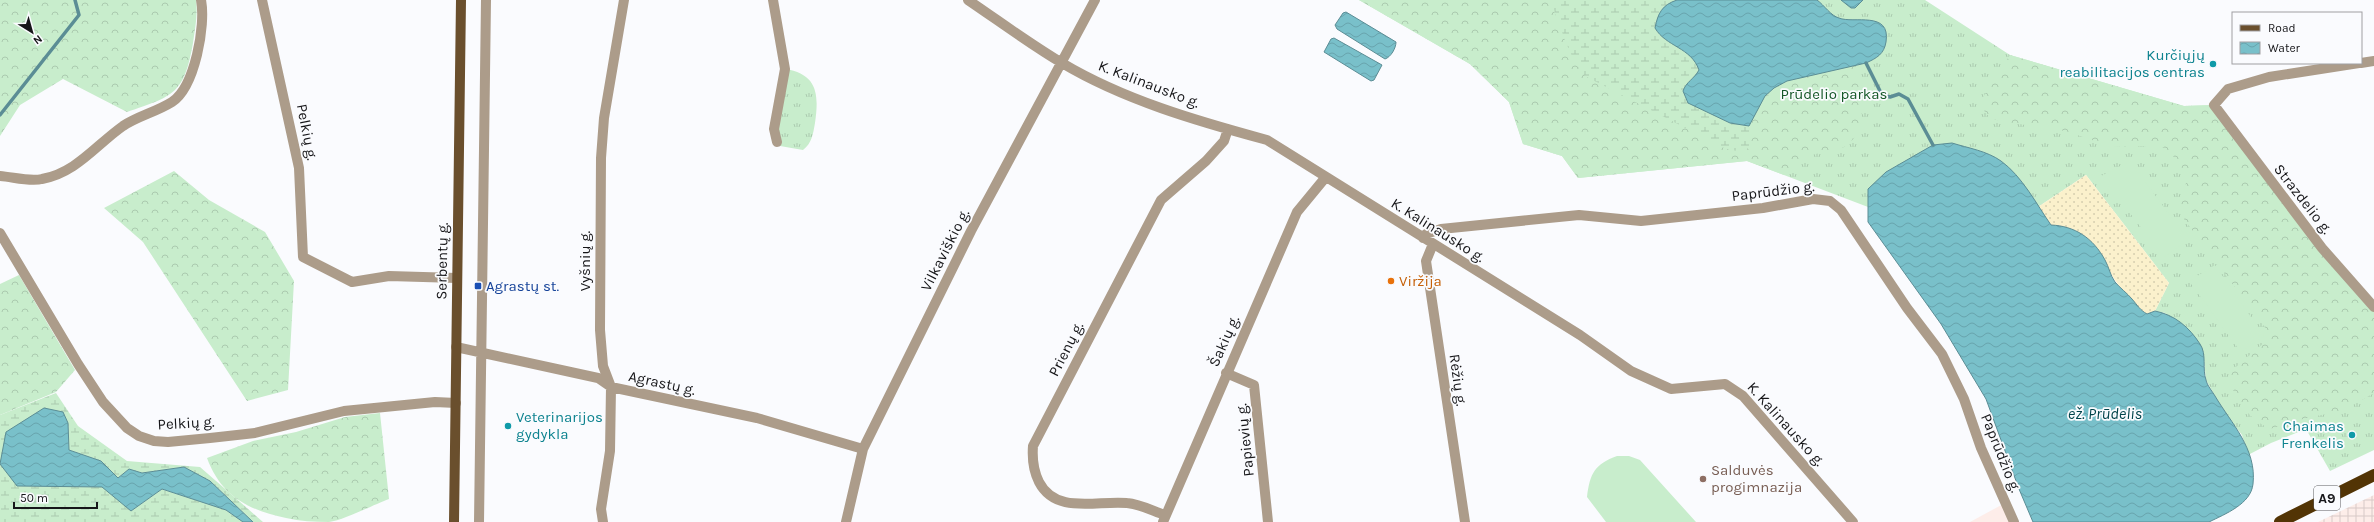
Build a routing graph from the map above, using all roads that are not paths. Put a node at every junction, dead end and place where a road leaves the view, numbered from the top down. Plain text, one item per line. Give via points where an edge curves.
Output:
1 (201, 0) edge
2 (262, 0) edge
3 (461, 0) edge
4 (486, 0) edge
5 (624, 0) edge
6 (773, 0) edge
7 (968, 0) edge
8 (1094, 0) edge
9 (2374, 61) edge
10 (2362, 63) edge
11 (1062, 64) junction
12 (2354, 64) edge
13 (1228, 129) junction
14 (777, 142) dead end
15 (0, 176) edge
16 (1324, 178) junction
17 (0, 233) edge
18 (1423, 238) junction
19 (1433, 244) junction
20 (457, 278) junction
21 (2374, 307) edge
22 (456, 347) junction
23 (481, 351) junction
24 (1226, 374) junction
25 (610, 387) junction
26 (456, 403) junction
27 (863, 449) junction
28 (2374, 476) edge
29 (1164, 518) edge
30 (454, 522) edge
31 (479, 522) edge
32 (604, 522) edge
33 (846, 522) edge
34 (1268, 522) edge
35 (1465, 522) edge
36 (1853, 522) edge
37 (2014, 522) edge
38 (2280, 522) edge

1 - 15 street via 197,53 189,79 172,102 121,127 71,169 42,180
2 - 20 street, Pelkių g. via 299,168 303,257 352,282 390,276
3 - 20 main road, Serbentų g.
4 - 23 street
5 - 25 street, Vyšnių g. via 604,118 601,158 600,330 603,366
6 - 14 street via 785,69 774,129
7 - 11 street, K. Kalinausko g.
8 - 11 street, Vilkaviškio g.
9 - 10 street
11 - 13 street, K. Kalinausko g. via 1119,92
11 - 27 street, Vilkaviškio g. via 971,231
12 - 21 street, Strazdelio g. via 2269,77 2228,89 2214,105 2322,248
13 - 16 street, K. Kalinausko g. via 1267,140
13 - 29 street, Prienų g. via 1224,141 1206,161 1161,200 1033,446 1034,471 1041,484 1054,498 1072,504 1128,503
16 - 18 street, K. Kalinausko g.
16 - 24 street, Šakių g. via 1297,212
17 - 26 street, Pelkių g. via 103,402 122,423 140,436 168,442 203,439 255,433 344,411 435,402
18 - 19 street, K. Kalinausko g.
18 - 37 street, Paprūdžio g. via 1426,234 1441,229 1579,215 1641,221 1763,208 1813,199 1830,202 1841,210 1907,308 1942,354 1964,399 1981,448
19 - 35 street, Rėžių g. via 1426,261
19 - 36 street, K. Kalinausko g. via 1651,381 1671,389 1725,384 1736,391
20 - 22 main road, Serbentų g.
22 - 23 street, Agrastų g.
22 - 26 main road, Serbentų g.
23 - 25 street, Agrastų g. via 598,378
23 - 31 street
24 - 29 street, Šakių g.
24 - 34 street, Papievių g. via 1254,385
25 - 27 street, Agrastų g. via 757,418
25 - 32 street, Vyšnių g. via 610,451 601,509
26 - 30 main road, Serbentų g.
27 - 33 street, Vilkaviškio g.
28 - 38 highway, A9

